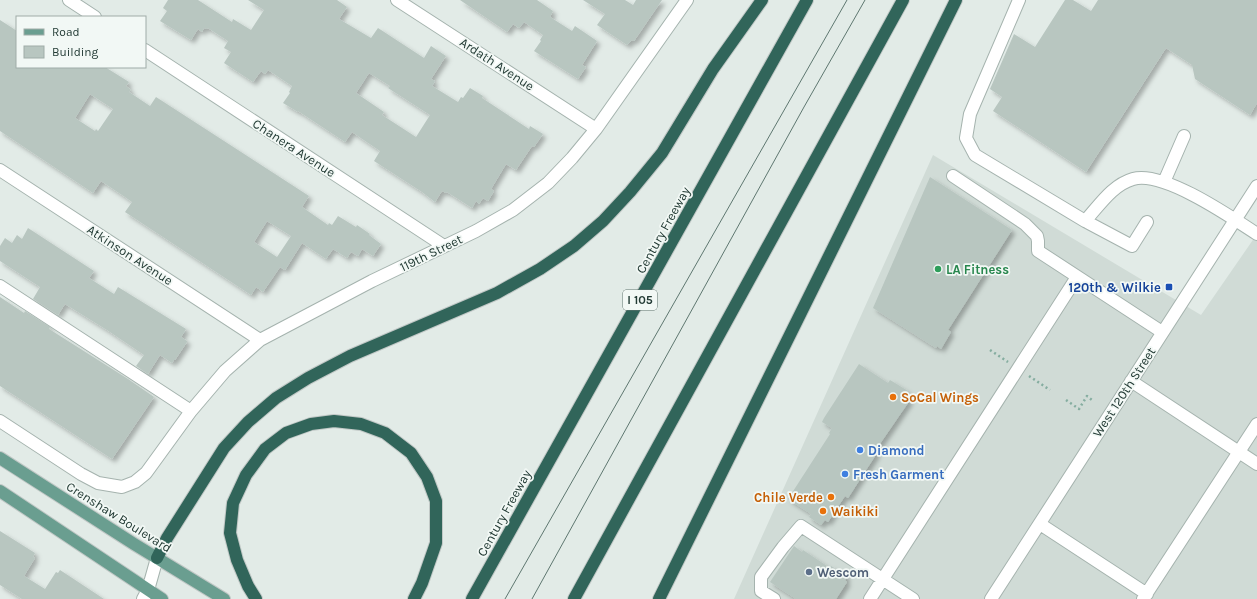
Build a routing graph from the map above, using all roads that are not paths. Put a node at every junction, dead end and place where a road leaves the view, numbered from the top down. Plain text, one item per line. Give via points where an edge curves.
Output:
1 (69, 0) edge
2 (397, 0) edge
3 (687, 0) edge
4 (762, 0) edge
5 (807, 0) edge
6 (903, 0) edge
7 (956, 0) edge
8 (1019, 0) edge
9 (93, 16) edge
10 (146, 51) edge
11 (596, 129) junction
12 (1184, 136) dead end
13 (0, 170) edge
14 (953, 176) dead end
15 (1164, 182) junction
16 (1257, 186) edge
17 (1235, 220) junction
18 (1086, 221) junction
19 (1147, 222) dead end
20 (1257, 234) edge
21 (444, 246) junction
22 (1077, 277) junction
23 (0, 286) edge
24 (1162, 332) junction
25 (260, 340) junction
26 (1131, 381) junction
27 (191, 411) junction
28 (0, 421) edge
29 (1257, 424) edge
30 (1239, 452) junction
31 (0, 458) edge
32 (1257, 464) edge
33 (0, 491) edge
34 (1040, 524) junction
35 (157, 558) junction
36 (589, 571) junction
37 (882, 579) junction
38 (145, 594) edge
39 (1145, 596) edge
40 (162, 599) edge
41 (224, 599) edge
42 (256, 599) edge
43 (414, 599) edge
44 (472, 599) edge
45 (574, 599) edge
46 (578, 599) edge
47 (659, 599) edge
48 (774, 599) edge
49 (870, 599) edge
50 (913, 599) edge
51 (992, 599) edge

1 - 9 street
2 - 11 street, Ardath Avenue
3 - 11 street, 119th Street
4 - 35 highway via 713,69 662,153 602,221 574,246 540,269 496,293 350,356 276,398 248,422 224,448
5 - 44 highway, Century Freeway / I 105
6 - 36 highway
7 - 47 highway
8 - 18 street via 970,114 966,138 975,155
10 - 21 street, Chanera Avenue
11 - 21 street, 119th Street via 548,183 513,210
12 - 15 street
13 - 25 street, Atkinson Avenue
14 - 22 street via 1025,224 1036,236 1038,251
15 - 17 street via 1184,190
15 - 18 street via 1156,179 1134,179 1113,190
16 - 17 street, West 120th Street
17 - 20 street
17 - 24 street, West 120th Street
18 - 19 street via 1132,246
21 - 25 street, 119th Street
22 - 24 street
22 - 37 street
23 - 27 street
24 - 26 street, West 120th Street
25 - 27 street, 119th Street via 225,372
26 - 30 street
26 - 34 street, West 120th Street
27 - 28 street, 119th Street via 146,473 135,482 122,487 98,483
29 - 30 street
30 - 32 street
30 - 39 street
31 - 35 main road, Crenshaw Boulevard
33 - 38 main road
34 - 39 street
34 - 51 street, West 120th Street
35 - 38 street
35 - 41 main road, Crenshaw Boulevard
36 - 45 highway
36 - 46 highway
37 - 48 street via 801,526 761,577 761,591
37 - 49 street
37 - 50 street
38 - 40 main road
42 - 43 highway via 237,560 230,533 233,503 246,475 265,450 286,434 311,424 334,421 361,424 385,434 411,453 427,477 436,501 436,543

